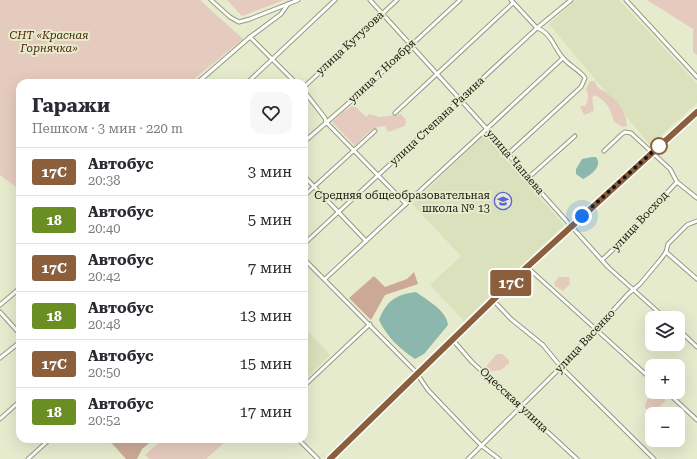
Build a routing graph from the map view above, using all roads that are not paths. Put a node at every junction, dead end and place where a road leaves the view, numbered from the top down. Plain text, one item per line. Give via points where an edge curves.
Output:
1 (211, 0) edge
2 (298, 0) edge
3 (335, 0) edge
4 (370, 0) edge
5 (397, 0) edge
6 (460, 0) edge
7 (571, 0) edge
8 (626, 0) edge
9 (512, 1) edge
10 (288, 4) junction
11 (383, 13) junction
12 (537, 28) junction
13 (250, 37) junction
14 (412, 44) junction
15 (563, 58) junction
16 (273, 60) junction
17 (437, 74) junction
18 (697, 77) edge
19 (202, 79) edge
20 (252, 79) edge
21 (292, 79) edge
22 (308, 83) edge
23 (308, 96) edge
24 (460, 100) junction
25 (697, 112) edge
26 (395, 113) dead end
27 (326, 122) junction
28 (486, 128) junction
29 (375, 131) dead end
30 (575, 136) dead end
31 (308, 138) edge
32 (354, 150) junction
33 (604, 152) dead end
34 (652, 153) junction
35 (508, 154) junction
36 (378, 175) junction
37 (528, 178) junction
38 (308, 180) edge
39 (677, 182) junction
40 (314, 186) junction
41 (308, 192) edge
42 (697, 198) edge
43 (406, 204) junction
44 (338, 212) junction
45 (697, 221) edge
46 (571, 227) junction
47 (308, 240) edge
48 (366, 241) junction
49 (666, 252) junction
50 (602, 260) junction
51 (308, 263) edge
52 (527, 267) junction
53 (325, 279) junction
54 (697, 279) edge
55 (633, 289) junction
56 (16, 291) edge
57 (493, 300) junction
58 (0, 305) edge
59 (658, 311) edge
60 (0, 312) edge
61 (370, 324) junction
62 (16, 330) edge
63 (596, 331) junction
64 (685, 335) edge
65 (452, 339) junction
66 (16, 345) edge
67 (697, 346) edge
68 (0, 358) edge
69 (561, 367) junction
70 (417, 373) junction
71 (645, 374) edge
72 (308, 382) edge
73 (674, 399) edge
74 (16, 405) edge
75 (521, 407) junction
76 (0, 419) edge
77 (697, 420) edge
78 (46, 443) edge
79 (302, 443) edge
80 (482, 446) junction
81 (28, 459) edge
82 (318, 459) edge
83 (330, 459) edge
84 (468, 459) edge
85 (499, 459) edge
86 (577, 459) edge
87 (654, 459) edge

1 - 10 street via 238,22
2 - 10 street
3 - 16 street
4 - 11 street, улица Чапаева
5 - 11 street, улица Кутузова
6 - 14 street, улица 7 Ноября
7 - 12 street, улица Степана Разина
8 - 18 street
9 - 12 street
9 - 17 street
10 - 13 street via 281,14
11 - 14 street, улица Чапаева
11 - 22 street, улица Кутузова
12 - 15 street via 549,36
12 - 24 street, улица Степана Разина
13 - 16 street
13 - 19 street
14 - 17 street, улица Чапаева
14 - 27 street, улица 7 Ноября
15 - 28 street
15 - 35 street via 576,71 583,74 585,81 582,87
16 - 20 street
16 - 21 street
17 - 24 street, улица Чапаева
17 - 26 street
23 - 27 street
24 - 28 street, улица Чапаева
24 - 36 street, улица Степана Разина
25 - 34 street
27 - 31 street, улица 7 Ноября
27 - 32 street
28 - 35 street, улица Чапаева
28 - 43 street
29 - 32 street
30 - 37 street
32 - 36 street
32 - 40 street
33 - 34 street via 622,134 628,132 634,134
34 - 39 street via 670,169
34 - 46 street
35 - 37 street, улица Чапаева
36 - 43 street
36 - 44 street, улица Степана Разина
37 - 46 street, улица Чапаева
38 - 40 street
39 - 42 street
39 - 50 street, улица Восход
40 - 41 street
40 - 44 street
43 - 48 street
44 - 47 street, улица Степана Разина
44 - 48 street
45 - 49 street, улица Васенко via 687,225 668,244
46 - 50 street, улица Чапаева
46 - 52 street
48 - 53 street
49 - 54 street
49 - 55 street, улица Васенко
50 - 55 street, улица Чапаева
51 - 53 street
52 - 57 street
52 - 63 street
53 - 61 street
55 - 59 street, улица Чапаева
55 - 63 street, улица Васенко
56 - 58 street
57 - 65 street
57 - 69 street
60 - 62 street
61 - 70 street
61 - 72 street
63 - 69 street, улица Васенко
63 - 71 street
64 - 67 street
65 - 70 street
65 - 75 street, Одесская улица via 472,362
66 - 68 street
69 - 75 street, улица Васенко
69 - 87 street
70 - 80 street via 428,390
70 - 83 street
73 - 77 street
74 - 76 street
75 - 80 street, улица Васенко
75 - 86 street, Одесская улица
78 - 81 street
79 - 82 street
80 - 84 street, улица Васенко
80 - 85 street

